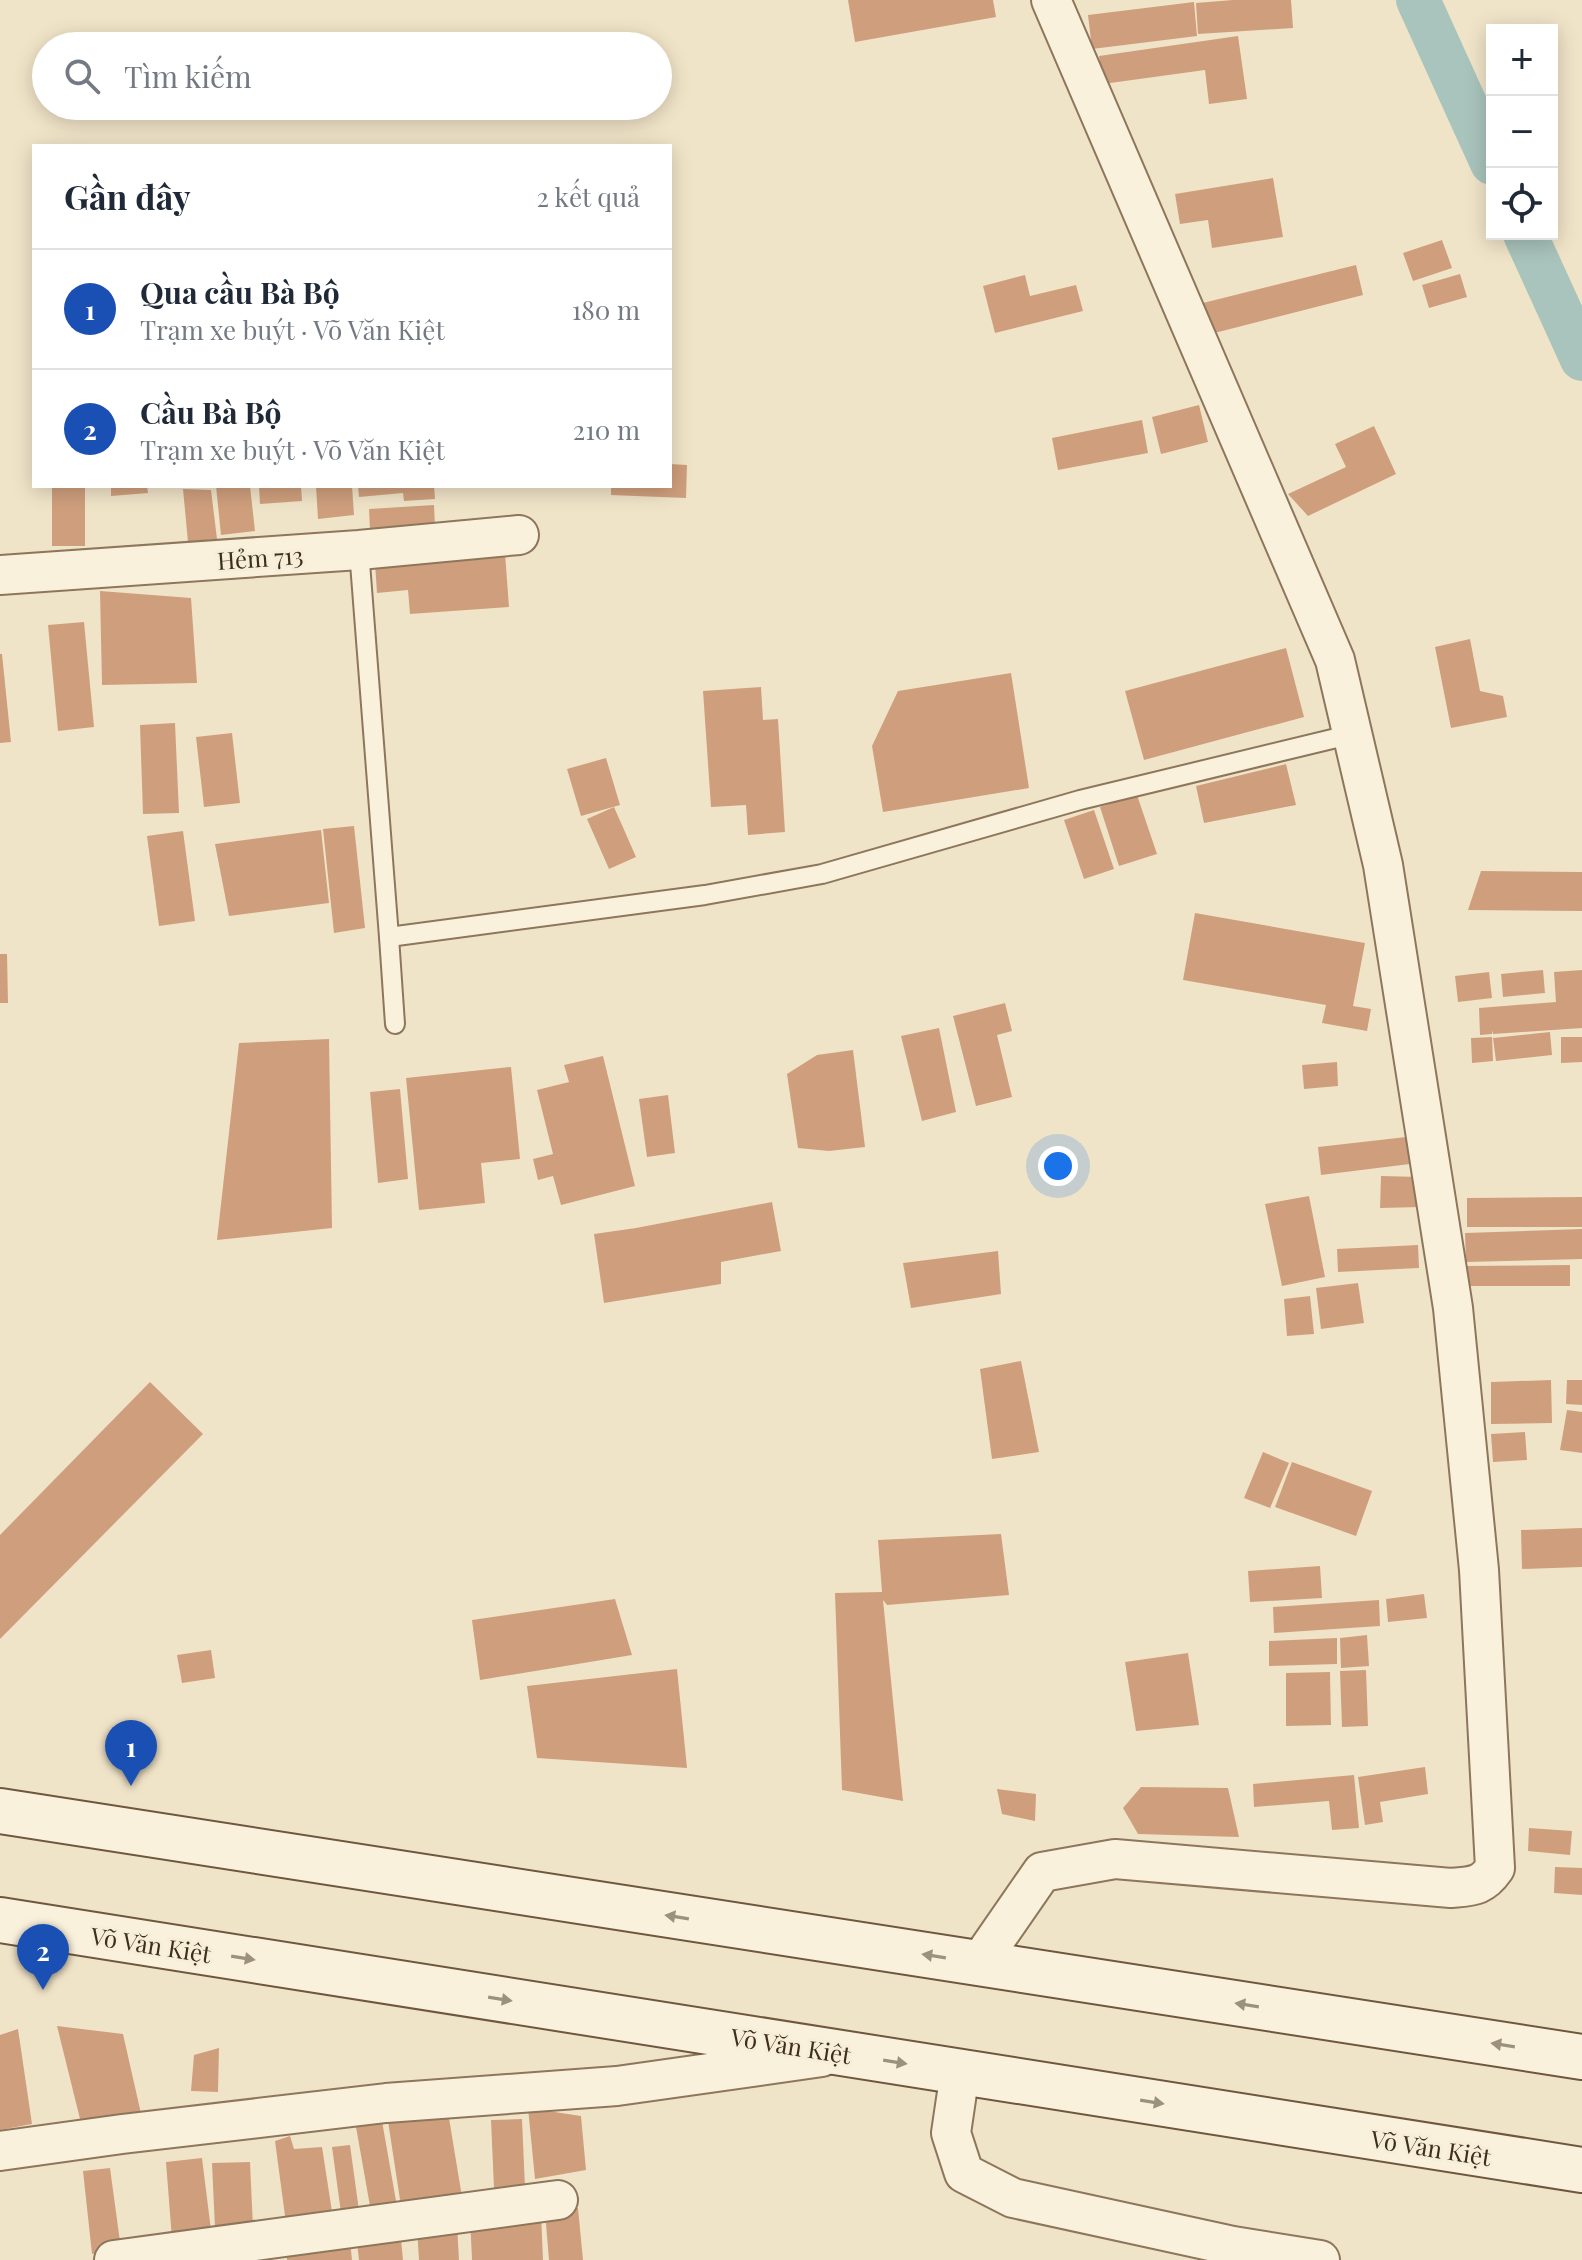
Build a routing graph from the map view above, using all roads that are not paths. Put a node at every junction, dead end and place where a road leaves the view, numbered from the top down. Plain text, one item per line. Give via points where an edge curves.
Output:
1 (1051, 0) edge
2 (519, 535) dead end
3 (359, 550) junction
4 (0, 575) edge
5 (1353, 734) junction
6 (389, 941) junction
7 (395, 1024) dead end
8 (0, 1811) edge
9 (0, 1920) edge
10 (979, 1963) junction
11 (845, 2054) junction
12 (1581, 2057) edge
13 (960, 2072) junction
14 (0, 2151) edge
15 (1581, 2170) edge
16 (558, 2200) dead end
17 (114, 2260) edge
18 (1320, 2260) edge

1 - 5 street via 1335,660
2 - 3 street, Hẻm 713
3 - 4 street, Hẻm 713
3 - 6 lane
5 - 6 lane via 1080,800 822,874
5 - 10 street via 1383,865 1453,1308 1479,1570 1495,1868 1476,1886 1451,1888 1115,1859 1042,1872
6 - 7 lane
10 -> 8 main road
9 -> 11 main road, Võ Văn Kiệt
12 -> 10 main road
11 -> 13 main road, Võ Văn Kiệt
11 - 14 street via 617,2086 386,2103
13 -> 15 main road, Võ Văn Kiệt
13 - 18 street via 951,2133 964,2173 1013,2198
16 - 17 street

